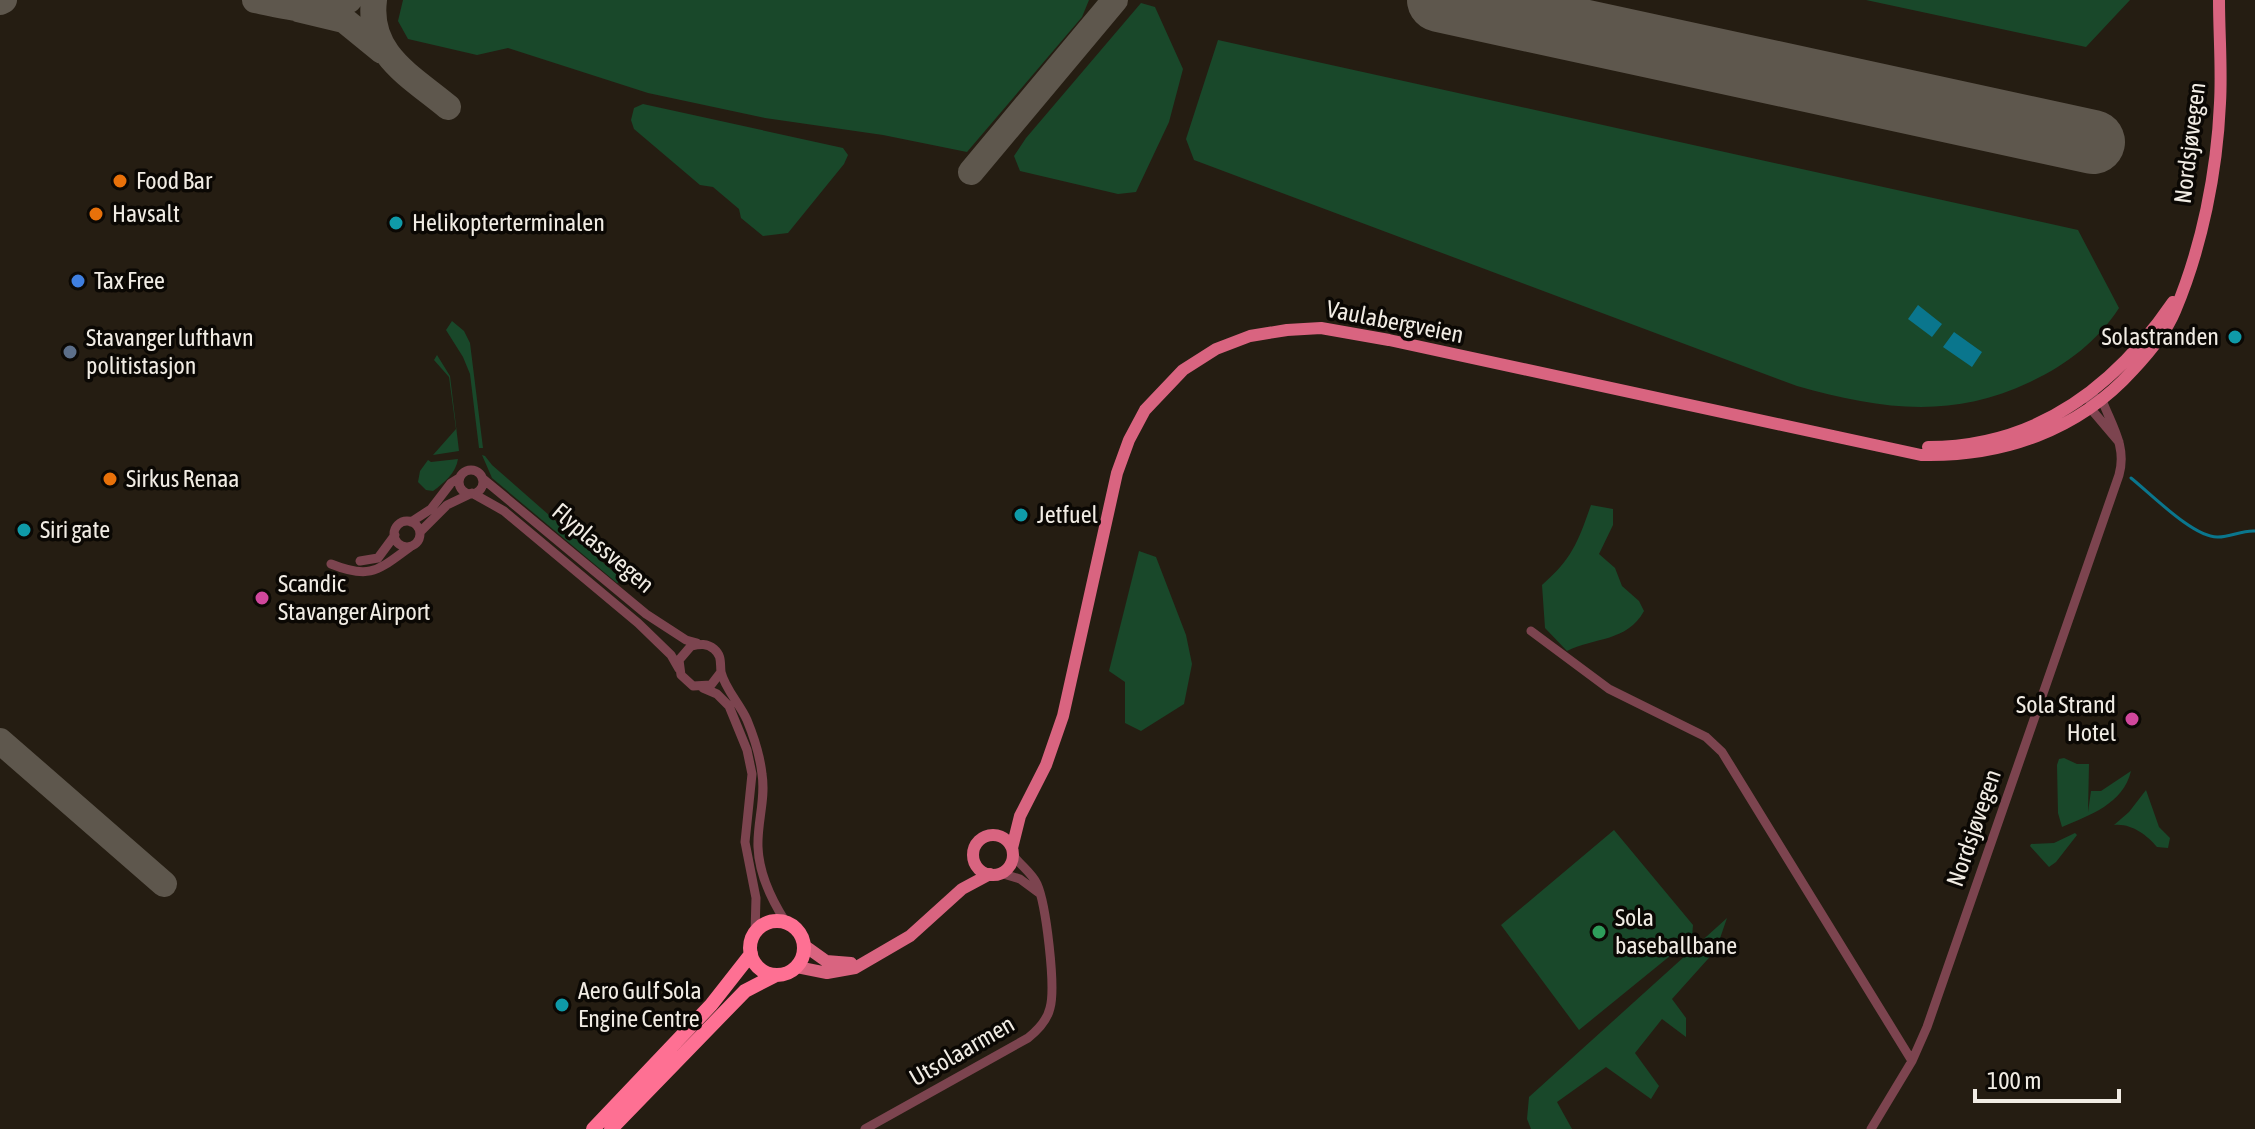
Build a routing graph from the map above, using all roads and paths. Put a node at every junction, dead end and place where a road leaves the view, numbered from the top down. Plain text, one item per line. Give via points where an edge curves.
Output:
1 (2219, 0) edge
2 (2182, 288) junction
3 (2102, 400) junction
4 (2090, 402) junction
5 (2119, 442) junction
6 (459, 478) junction
7 (482, 478) junction
8 (471, 494) junction
9 (411, 522) junction
10 (420, 532) junction
11 (395, 535) junction
12 (410, 547) junction
13 (360, 561) dead end
14 (331, 564) dead end
15 (1531, 631) dead end
16 (700, 644) junction
17 (679, 669) junction
18 (721, 672) junction
19 (703, 688) junction
20 (1020, 816) junction
21 (990, 835) junction
22 (1013, 851) junction
23 (973, 858) junction
24 (995, 874) junction
25 (962, 889) junction
26 (1039, 893) junction
27 (785, 921) junction
28 (755, 933) junction
29 (805, 946) junction
30 (751, 954) junction
31 (866, 961) junction
32 (797, 967) junction
33 (776, 975) junction
34 (1912, 1061) junction
35 (593, 1129) edge
36 (611, 1129) edge
37 (865, 1129) edge
38 (1871, 1129) edge

1 - 2 main road, Nordsjøvegen via 2215,154
2 - 3 main road, Nordsjøvegen via 2176,310 2155,344
2 - 4 main road, Nordsjøvegen
3 - 4 main road, Nordsjøvegen
3 - 5 street, Nordsjøvegen
4 - 5 street
4 - 20 main road, Vaulabergveien via 1996,439 1889,448 1321,328 1265,332 1216,349 1169,383 1145,410 1129,440 1063,716
5 - 34 street, Nordsjøvegen via 2119,475
6 - 7 street via 473,469
6 - 8 street, Flyplassvegen via 459,486
6 - 9 street
7 - 8 street via 481,488
7 - 16 street, Flyplassvegen via 646,614
8 - 10 street via 447,505
8 - 17 street, Flyplassvegen via 504,511 638,623
9 - 10 street
9 - 11 street via 399,525
10 - 12 street
11 - 12 street
11 - 13 street via 378,558
12 - 14 street via 372,572
15 - 34 street via 1609,689 1706,737 1722,752
16 - 17 street via 684,652
16 - 18 street via 715,650
17 - 19 street via 688,684
18 - 19 street
18 - 27 street via 756,746 764,800 759,855 771,899
19 - 28 street via 729,706 749,762 745,842 756,898
20 - 21 main road
20 - 22 main road, Vaulabergveien
21 - 22 main road via 1003,837
21 - 23 main road via 976,843
22 - 24 main road via 1011,864
22 - 26 street, Utsolaarmen
23 - 24 main road via 977,867
23 - 25 main road
24 - 25 main road
24 - 26 street via 1020,879
25 - 31 main road via 910,936
26 - 37 street, Utsolaarmen via 1052,1000 1042,1025 1028,1038
27 - 28 highway via 773,921
27 - 29 highway via 795,926
28 - 30 highway
29 - 31 main road via 838,964
29 - 32 highway
30 - 33 highway via 756,965
30 - 35 highway via 711,1005
31 - 32 main road via 843,972
32 - 33 highway
33 - 36 highway via 745,991
34 - 38 street, Nordsjøvegen

